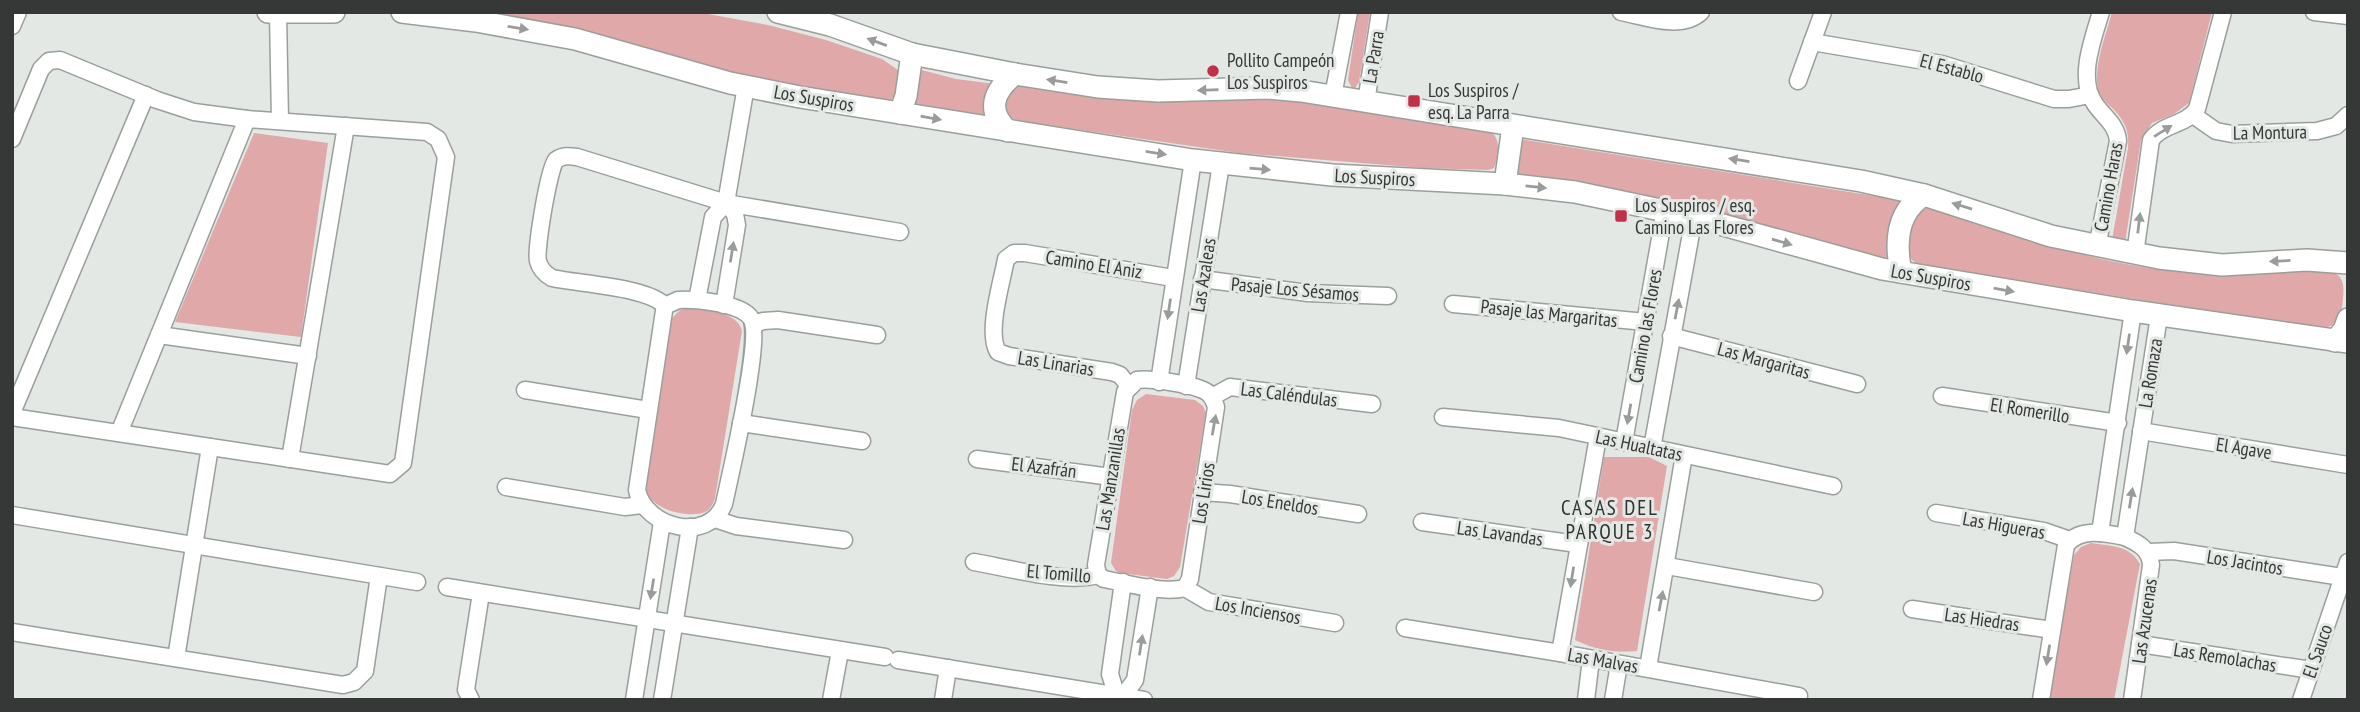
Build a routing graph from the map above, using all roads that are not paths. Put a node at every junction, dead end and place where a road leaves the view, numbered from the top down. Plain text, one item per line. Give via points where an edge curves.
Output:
1 (18, 12) edge
2 (334, 12) edge
3 (402, 12) edge
4 (778, 12) edge
5 (1349, 12) edge
6 (1380, 12) edge
7 (1621, 12) edge
8 (1823, 12) edge
9 (2101, 12) edge
10 (2223, 12) edge
11 (2314, 12) edge
12 (273, 13) edge
13 (806, 15) edge
14 (1698, 15) edge
15 (2348, 16) edge
16 (12, 26) edge
17 (1812, 42) junction
18 (912, 54) junction
19 (1015, 74) junction
20 (1798, 81) dead end
21 (746, 86) junction
22 (146, 95) junction
23 (2090, 95) junction
24 (1333, 96) junction
25 (1366, 102) junction
26 (900, 113) junction
27 (2193, 115) junction
28 (2348, 115) edge
29 (247, 119) junction
30 (280, 121) junction
31 (1513, 125) junction
32 (346, 126) junction
33 (1008, 131) junction
34 (12, 139) edge
35 (1193, 160) junction
36 (1221, 164) junction
37 (1505, 184) junction
38 (1924, 195) junction
39 (726, 203) junction
40 (1665, 210) junction
41 (1694, 217) junction
42 (900, 232) dead end
43 (2097, 247) junction
44 (1014, 253) joint
45 (2135, 254) junction
46 (2347, 266) edge
47 (1901, 272) junction
48 (1173, 278) junction
49 (1202, 279) junction
50 (1388, 296) dead end
51 (697, 300) junction
52 (1453, 303) dead end
53 (724, 305) junction
54 (665, 306) junction
55 (2133, 312) junction
56 (2159, 316) junction
57 (2348, 319) edge
58 (1646, 322) junction
59 (755, 324) junction
60 (159, 335) junction
61 (877, 335) dead end
62 (1671, 336) junction
63 (2342, 342) edge
64 (308, 356) junction
65 (1159, 382) junction
66 (1857, 384) dead end
67 (1129, 386) junction
68 (1186, 386) junction
69 (525, 390) dead end
70 (1942, 396) dead end
71 (1212, 397) junction
72 (1372, 404) dead end
73 (648, 410) junction
74 (12, 415) edge
75 (1443, 417) dead end
76 (741, 423) junction
77 (2118, 423) junction
78 (2141, 431) junction
79 (119, 433) junction
80 (1598, 437) junction
81 (862, 441) dead end
82 (1624, 442) junction
83 (210, 447) junction
84 (1652, 448) junction
85 (1684, 455) junction
86 (290, 459) junction
87 (977, 459) dead end
88 (2348, 465) edge
89 (1111, 477) junction
90 (1833, 486) dead end
91 (506, 487) dead end
92 (1202, 492) junction
93 (642, 505) junction
94 (1936, 513) dead end
95 (1358, 514) dead end
96 (12, 515) edge
97 (715, 519) junction
98 (662, 522) junction
99 (1422, 522) dead end
100 (690, 527) junction
101 (2101, 533) junction
102 (2125, 537) junction
103 (844, 540) dead end
104 (2070, 540) junction
105 (1577, 544) junction
106 (194, 545) junction
107 (2148, 552) junction
108 (974, 562) dead end
109 (1667, 566) junction
110 (2345, 570) edge
111 (1098, 575) junction
112 (379, 576) junction
113 (417, 582) dead end
114 (1123, 582) junction
115 (447, 587) dead end
116 (1150, 587) junction
117 (1185, 588) junction
118 (1814, 592) dead end
119 (481, 593) junction
120 (1912, 609) dead end
121 (647, 620) junction
122 (1335, 623) dead end
123 (674, 624) junction
124 (1405, 628) dead end
125 (2052, 629) junction
126 (12, 632) edge
127 (2140, 644) junction
128 (840, 651) junction
129 (1560, 653) junction
130 (176, 658) junction
131 (1591, 659) junction
132 (1619, 664) junction
133 (948, 668) junction
134 (1648, 668) junction
135 (2311, 670) junction
136 (1799, 696) dead end
137 (1118, 698) edge
138 (471, 700) edge
139 (634, 700) edge
140 (662, 700) edge
141 (831, 700) edge
142 (943, 700) edge
143 (1144, 700) edge
144 (1586, 700) edge
145 (1613, 700) edge
146 (2041, 700) edge
147 (2132, 700) edge
148 (2301, 700) edge

1 - 16 street
2 - 12 street
3 -> 21 street, Los Suspiros via 575,39
4 - 13 street
5 - 24 street
6 - 25 street, La Parra
7 - 14 street via 1673,21
8 - 17 street
9 - 23 street via 2087,74
10 - 27 street
11 - 15 street
12 - 30 street
18 -> 13 street
17 - 20 street
17 - 23 street, El Establo via 1950,66 2054,99
18 - 19 street
18 - 26 street
24 -> 19 street via 1268,88 1136,91
19 - 33 street via 999,89 995,102 997,119
21 - 26 street, Los Suspiros
21 - 39 street
22 - 29 street via 194,112
22 - 34 street via 60,60 49,61 40,69
22 - 74 street
23 - 43 street, Camino Haras via 2114,126 2118,141
24 - 25 street
25 - 31 street
26 -> 33 street, Los Suspiros
27 - 28 street, La Montura via 2216,131 2232,134 2316,131 2336,126
45 -> 27 street, Camino Haras via 2151,140
29 - 30 street
29 - 60 street
30 - 32 street
31 - 37 street
38 -> 31 street via 1758,163
32 - 64 street
32 - 86 street via 427,132 438,139 446,157 403,463 390,474
33 -> 35 street, Los Suspiros
35 - 36 street, Los Suspiros
35 - 48 street, Las Azaleas
36 -> 37 street, Los Suspiros
36 - 49 street, Las Azaleas
37 -> 40 street, Los Suspiros
43 -> 38 street
38 - 47 street via 1908,208 1901,222 1897,249
39 - 42 street
39 - 51 street via 713,216
53 -> 39 street via 737,225
39 - 54 street via 577,157 560,158 552,165 537,255 546,274 644,293
40 - 41 street, Los Suspiros
40 - 58 street, Camino las Flores
41 -> 47 street, Los Suspiros
62 -> 41 street, Camino las Flores
43 - 45 street
44 - 48 street, Camino El Aniz
44 - 67 street, Las Linarias via 1006,260 993,329 998,352 1112,372
46 -> 45 street via 2306,260 2222,265
47 -> 55 street, Los Suspiros
48 -> 65 street, Las Azaleas
49 - 50 street, Pasaje Los Sésamos via 1308,293
49 - 68 street, Las Azaleas
51 - 53 street
51 - 54 street via 678,299
52 - 58 street, Pasaje las Margaritas
53 - 59 street via 741,309
54 - 73 street
55 - 56 street, Los Suspiros
55 -> 77 street, La Romaza
56 - 63 street, Los Suspiros
56 - 78 street, La Romaza
57 - 63 street
58 -> 82 street, Camino las Flores
59 - 61 street via 778,320
59 - 76 street
60 - 64 street
60 - 79 street
62 - 66 street, Las Margaritas
62 - 84 street, Camino las Flores
64 - 86 street
65 - 67 street, Las Caléndulas via 1140,380
65 - 68 street, Las Caléndulas
67 - 89 street, Las Manzanillas
68 - 71 street, Las Caléndulas
69 - 73 street
70 - 77 street, El Romerillo
71 - 72 street, Las Caléndulas via 1230,387
92 -> 71 street, Los Lirios via 1216,412
73 - 93 street via 637,480
74 - 79 street
75 - 80 street, Las Hualtatas via 1559,428
76 - 81 street
76 - 97 street via 724,503
77 - 101 street, La Romaza
78 - 88 street, El Agave
102 -> 78 street
79 - 83 street
80 - 82 street, Las Hualtatas
80 - 105 street
82 - 84 street, Las Hualtatas
83 - 86 street
83 - 106 street
84 - 85 street, Las Hualtatas
85 - 90 street, Las Hualtatas
85 - 109 street
87 - 89 street, El Azafrán
89 - 111 street, Las Manzanillas
91 - 93 street via 625,507
92 - 95 street, Los Eneldos
92 - 117 street, Los Lirios
93 - 98 street
94 - 104 street, Las Higueras via 2044,531
96 - 106 street
97 - 100 street
97 - 103 street via 736,526
98 - 100 street
98 -> 121 street
99 - 105 street, Las Lavandas
100 - 123 street
101 - 102 street
101 - 104 street
102 - 107 street, Las Azucenas
104 - 125 street via 2063,554
105 -> 129 street
106 - 112 street
106 - 130 street
107 - 110 street, Los Jacintos
107 - 127 street, Las Azucenas via 2151,573
108 - 111 street, El Tomillo via 1067,577
109 - 118 street
134 -> 109 street
110 - 135 street, El Sauco
111 - 114 street, El Tomillo
112 - 113 street
112 - 130 street via 365,671 354,682 343,685
114 - 116 street, El Tomillo
114 - 137 street via 1110,674
115 - 119 street
116 - 117 street, El Tomillo
137 -> 116 street via 1135,680
117 - 122 street, Los Inciensos via 1209,602
119 - 121 street
119 - 138 street via 466,690
120 - 125 street, Las Hiedras
121 - 123 street
121 - 139 street
123 - 128 street
123 - 140 street
124 - 129 street, Las Malvas
125 -> 146 street
126 - 130 street
127 - 135 street, Las Remolachas
127 - 147 street, Las Azucenas
128 - 133 street
128 - 141 street
129 - 131 street, Las Malvas
131 - 132 street, Las Malvas
131 - 144 street
132 - 134 street, Las Malvas
132 - 145 street
133 - 137 street
133 - 142 street
134 - 136 street, Las Malvas
135 - 148 street, El Sauco
137 - 143 street

